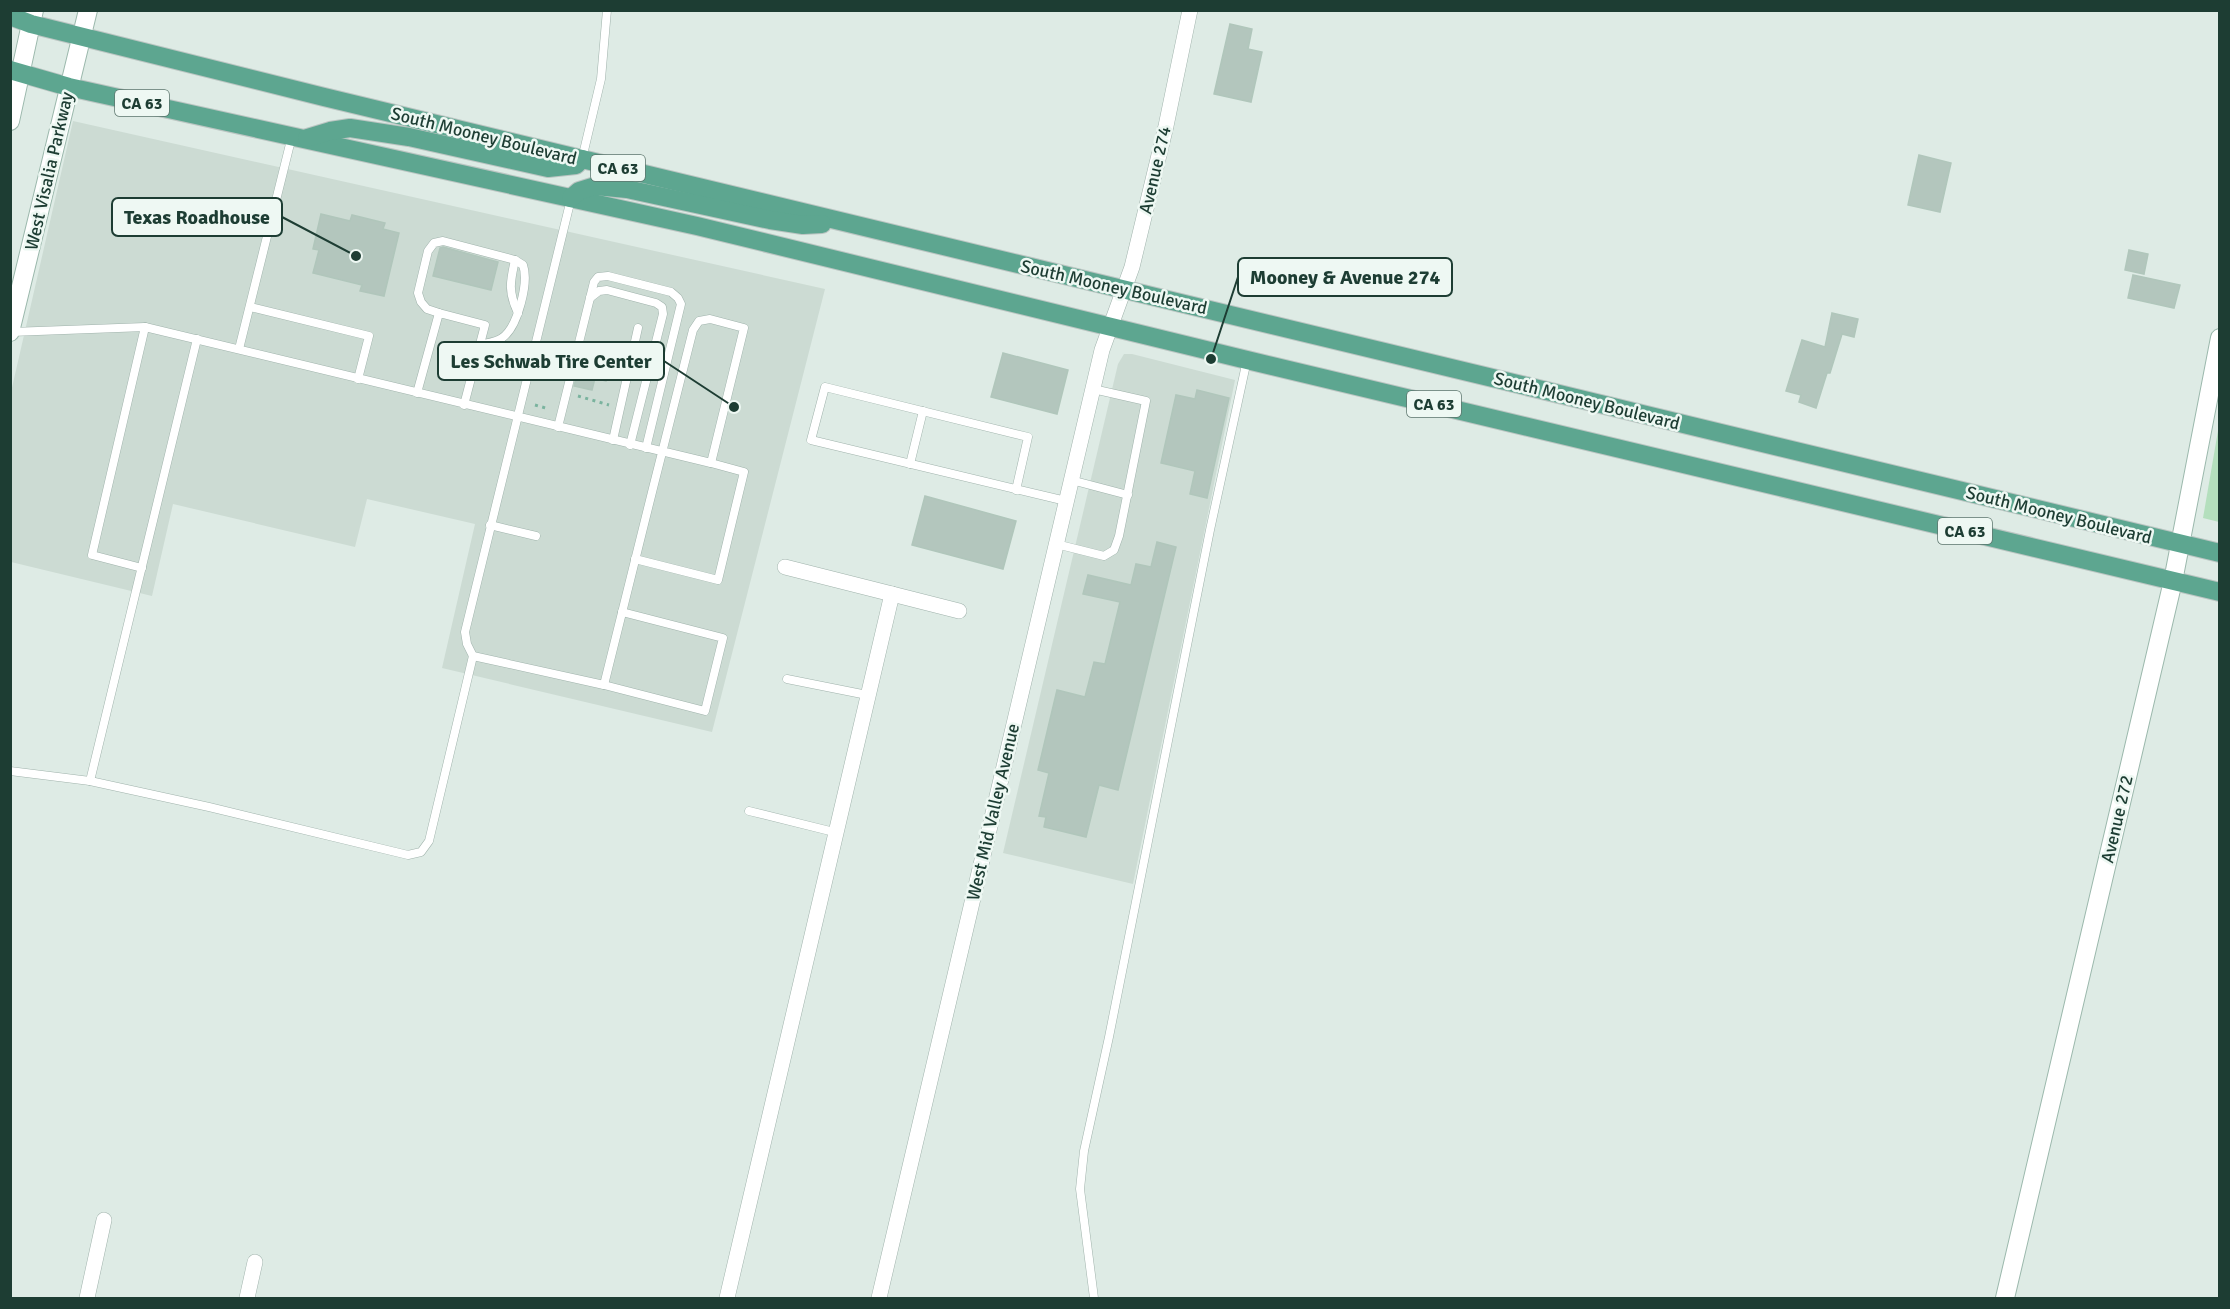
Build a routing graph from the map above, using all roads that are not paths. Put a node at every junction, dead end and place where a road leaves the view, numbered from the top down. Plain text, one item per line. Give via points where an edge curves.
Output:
1 (88, 10) edge
2 (607, 10) edge
3 (1190, 10) edge
4 (10, 16) edge
5 (33, 17) edge
6 (81, 35) junction
7 (16, 72) edge
8 (69, 87) junction
9 (10, 121) edge
10 (298, 137) junction
11 (582, 159) junction
12 (571, 198) junction
13 (841, 222) junction
14 (515, 260) junction
15 (1124, 290) junction
16 (590, 298) junction
17 (250, 307) junction
18 (439, 313) junction
19 (518, 313) junction
20 (1110, 326) junction
21 (145, 327) junction
22 (638, 328) dead end
23 (10, 332) edge
24 (2220, 338) edge
25 (197, 339) junction
26 (480, 345) junction
27 (239, 350) junction
28 (1247, 360) junction
29 (358, 378) junction
30 (1093, 389) junction
31 (417, 393) junction
32 (464, 405) junction
33 (923, 411) junction
34 (516, 417) junction
35 (558, 427) junction
36 (613, 440) junction
37 (630, 445) junction
38 (646, 448) junction
39 (662, 452) junction
40 (711, 464) junction
41 (910, 464) junction
42 (1071, 480) junction
43 (1016, 490) junction
44 (1128, 495) junction
45 (1066, 501) junction
46 (490, 525) junction
47 (536, 536) dead end
48 (1056, 544) junction
49 (2180, 544) junction
50 (2220, 553) edge
51 (635, 559) junction
52 (785, 567) dead end
53 (142, 568) junction
54 (2173, 581) junction
55 (2220, 592) edge
56 (892, 594) junction
57 (958, 611) dead end
58 (622, 612) junction
59 (473, 656) junction
60 (787, 679) dead end
61 (604, 685) junction
62 (867, 695) junction
63 (10, 771) edge
64 (90, 781) junction
65 (749, 811) dead end
66 (834, 832) junction
67 (104, 1220) dead end
68 (255, 1262) dead end
69 (87, 1299) edge
70 (247, 1299) edge
71 (727, 1299) edge
72 (879, 1299) edge
73 (1094, 1299) edge
74 (2005, 1299) edge

1 - 6 street, West Visalia Parkway
2 - 11 lane via 601,79
3 - 15 street, Avenue 274 via 1151,190
4 - 5 main road, South Mooney Boulevard / CA 63
5 - 6 main road, South Mooney Boulevard / CA 63
5 - 7 street
6 - 8 street, West Visalia Parkway
6 - 11 main road, South Mooney Boulevard / CA 63
7 - 8 main road, South Mooney Boulevard / CA 63
7 - 9 street
8 - 10 main road, South Mooney Boulevard / CA 63
8 - 23 street, West Visalia Parkway
10 - 11 main road via 350,128 548,168 576,165
10 - 12 main road, South Mooney Boulevard / CA 63
10 - 17 lane
11 - 13 main road, South Mooney Boulevard / CA 63
12 - 13 main road via 595,186 803,225
12 - 20 main road, South Mooney Boulevard / CA 63
12 - 34 lane
13 - 15 main road, South Mooney Boulevard / CA 63
14 - 18 lane via 443,241 434,243 428,251 418,292 427,309
14 - 19 lane via 510,289
14 - 19 lane via 523,264 526,273
15 - 20 street, Avenue 274
15 - 49 main road, South Mooney Boulevard / CA 63
16 - 35 lane
16 - 37 lane via 607,290 662,307
16 - 38 lane via 598,277 608,276 671,292 681,304
17 - 27 lane
17 - 29 lane via 369,336
18 - 26 lane via 485,325
18 - 31 lane
19 - 26 lane via 511,330 501,339
20 - 28 main road, South Mooney Boulevard / CA 63
20 - 30 street, West Mid Valley Avenue
21 - 23 lane
21 - 25 lane
21 - 53 lane via 92,555
22 - 36 lane
24 - 49 street, Avenue 272
25 - 27 lane
25 - 53 lane
26 - 32 lane
27 - 29 lane
28 - 54 main road, South Mooney Boulevard / CA 63
28 - 73 lane via 1082,1161 1080,1189
29 - 31 lane
30 - 42 street, West Mid Valley Avenue
30 - 44 lane via 1146,401
31 - 32 lane
32 - 34 lane
33 - 41 lane
33 - 41 lane via 825,387 811,440
33 - 43 lane via 1028,437
34 - 35 lane
34 - 46 lane
35 - 36 lane
36 - 37 lane
37 - 38 lane
38 - 39 lane
39 - 40 lane
39 - 40 lane via 693,330 699,321 710,319 744,328
39 - 51 lane
40 - 51 lane via 744,471 718,580
41 - 43 lane
42 - 44 lane
42 - 45 street, West Mid Valley Avenue
43 - 45 lane
44 - 48 lane via 1114,550 1109,554
45 - 48 street, West Mid Valley Avenue
46 - 47 lane
46 - 59 lane via 465,632
48 - 72 street, West Mid Valley Avenue
49 - 50 main road, South Mooney Boulevard / CA 63
49 - 54 street, Avenue 272
51 - 58 lane
52 - 56 street
53 - 64 lane
54 - 55 main road, South Mooney Boulevard / CA 63
54 - 74 street, Avenue 272
56 - 57 street
56 - 62 street
58 - 61 lane
58 - 61 lane via 723,638 705,711
59 - 61 lane
59 - 64 lane via 429,841 421,852 408,855 368,847
60 - 62 lane
62 - 66 street
63 - 64 lane
65 - 66 lane
66 - 71 street
67 - 69 street
68 - 70 street

